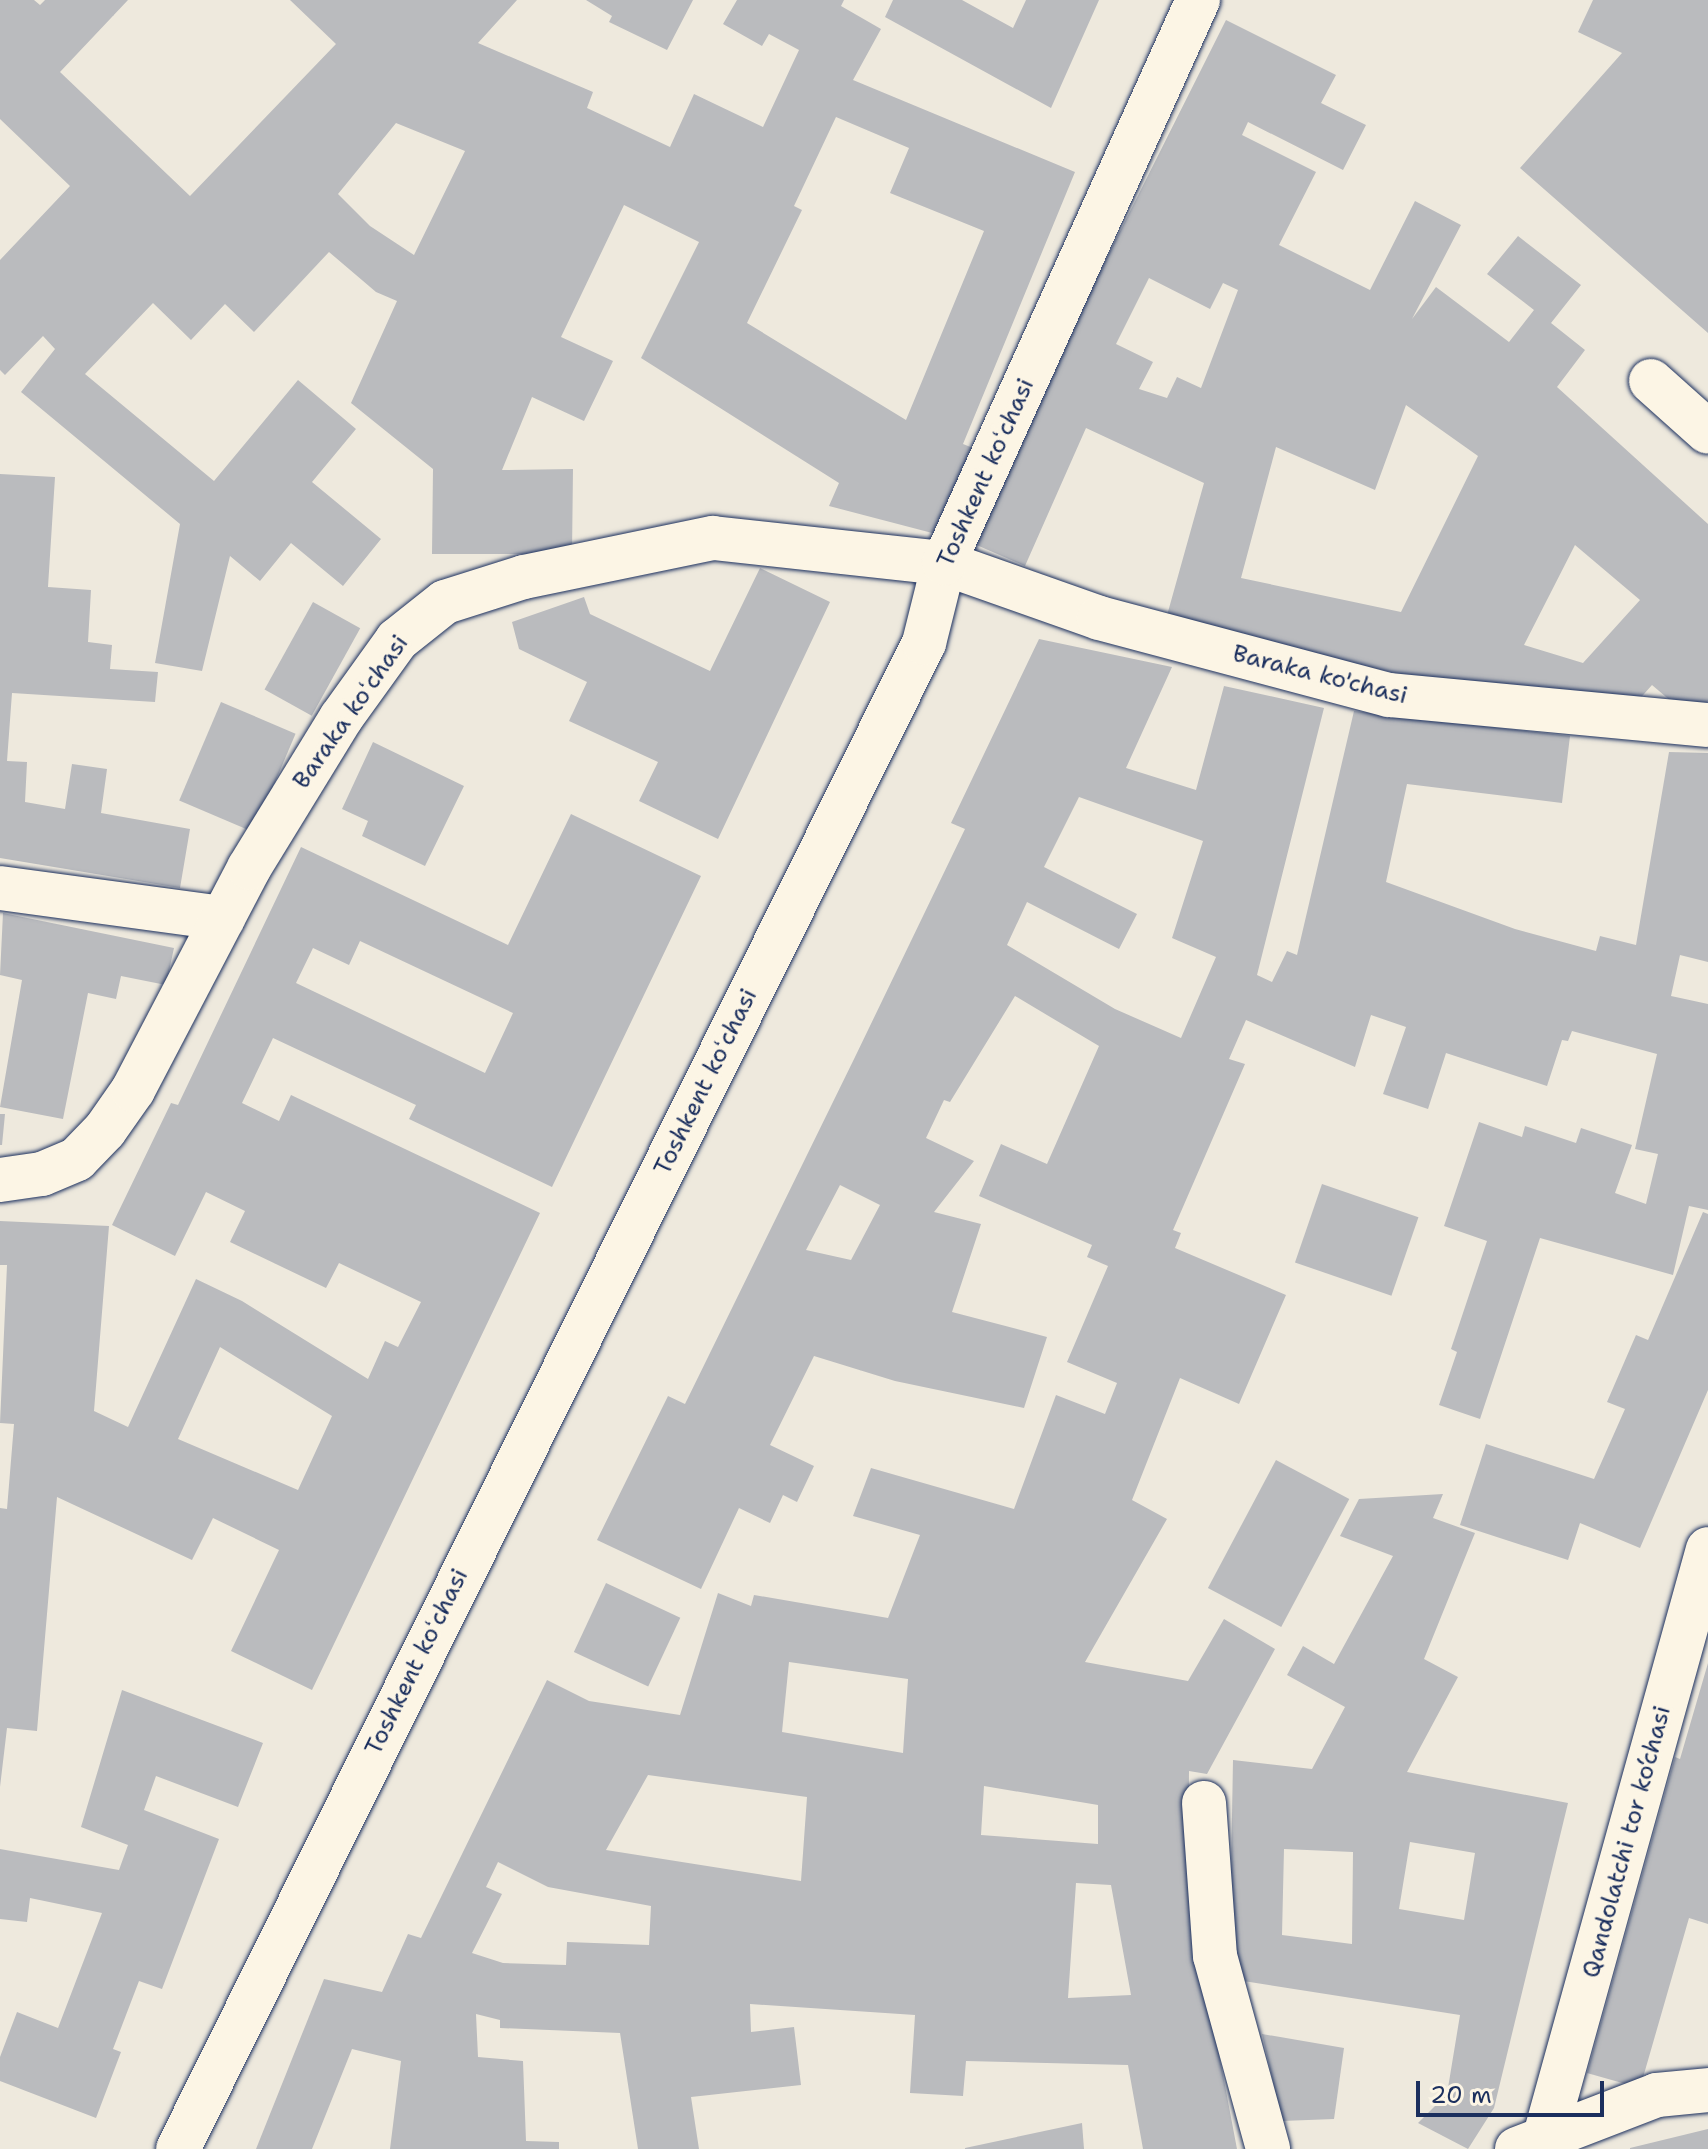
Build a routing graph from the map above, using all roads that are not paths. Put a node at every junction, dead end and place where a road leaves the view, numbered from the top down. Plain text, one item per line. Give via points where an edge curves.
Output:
1 (1198, 0) edge
2 (1651, 381) dead end
3 (1708, 432) edge
4 (944, 563) junction
5 (1708, 725) edge
6 (0, 888) edge
7 (223, 918) junction
8 (0, 1180) edge
9 (1708, 1549) edge
10 (1204, 1803) dead end
11 (1708, 2090) edge
12 (1531, 2142) edge
13 (178, 2149) edge
14 (1268, 2149) edge

1 - 4 street, Toshkent koʻchasi
2 - 3 street
4 - 5 street, Baraka ko'chasi via 1099,618 1389,695
4 - 7 street, Baraka koʻchasi via 713,538 524,577 445,602 397,640 341,718
4 - 13 street, Toshkent koʻchasi via 924,643
6 - 7 street
7 - 8 street, Baraka koʻchasi via 133,1090 105,1130 77,1159 42,1174
9 - 12 street, Qandolatchi tor ko‘chasi
10 - 14 street via 1215,1956
11 - 12 street via 1657,2095

